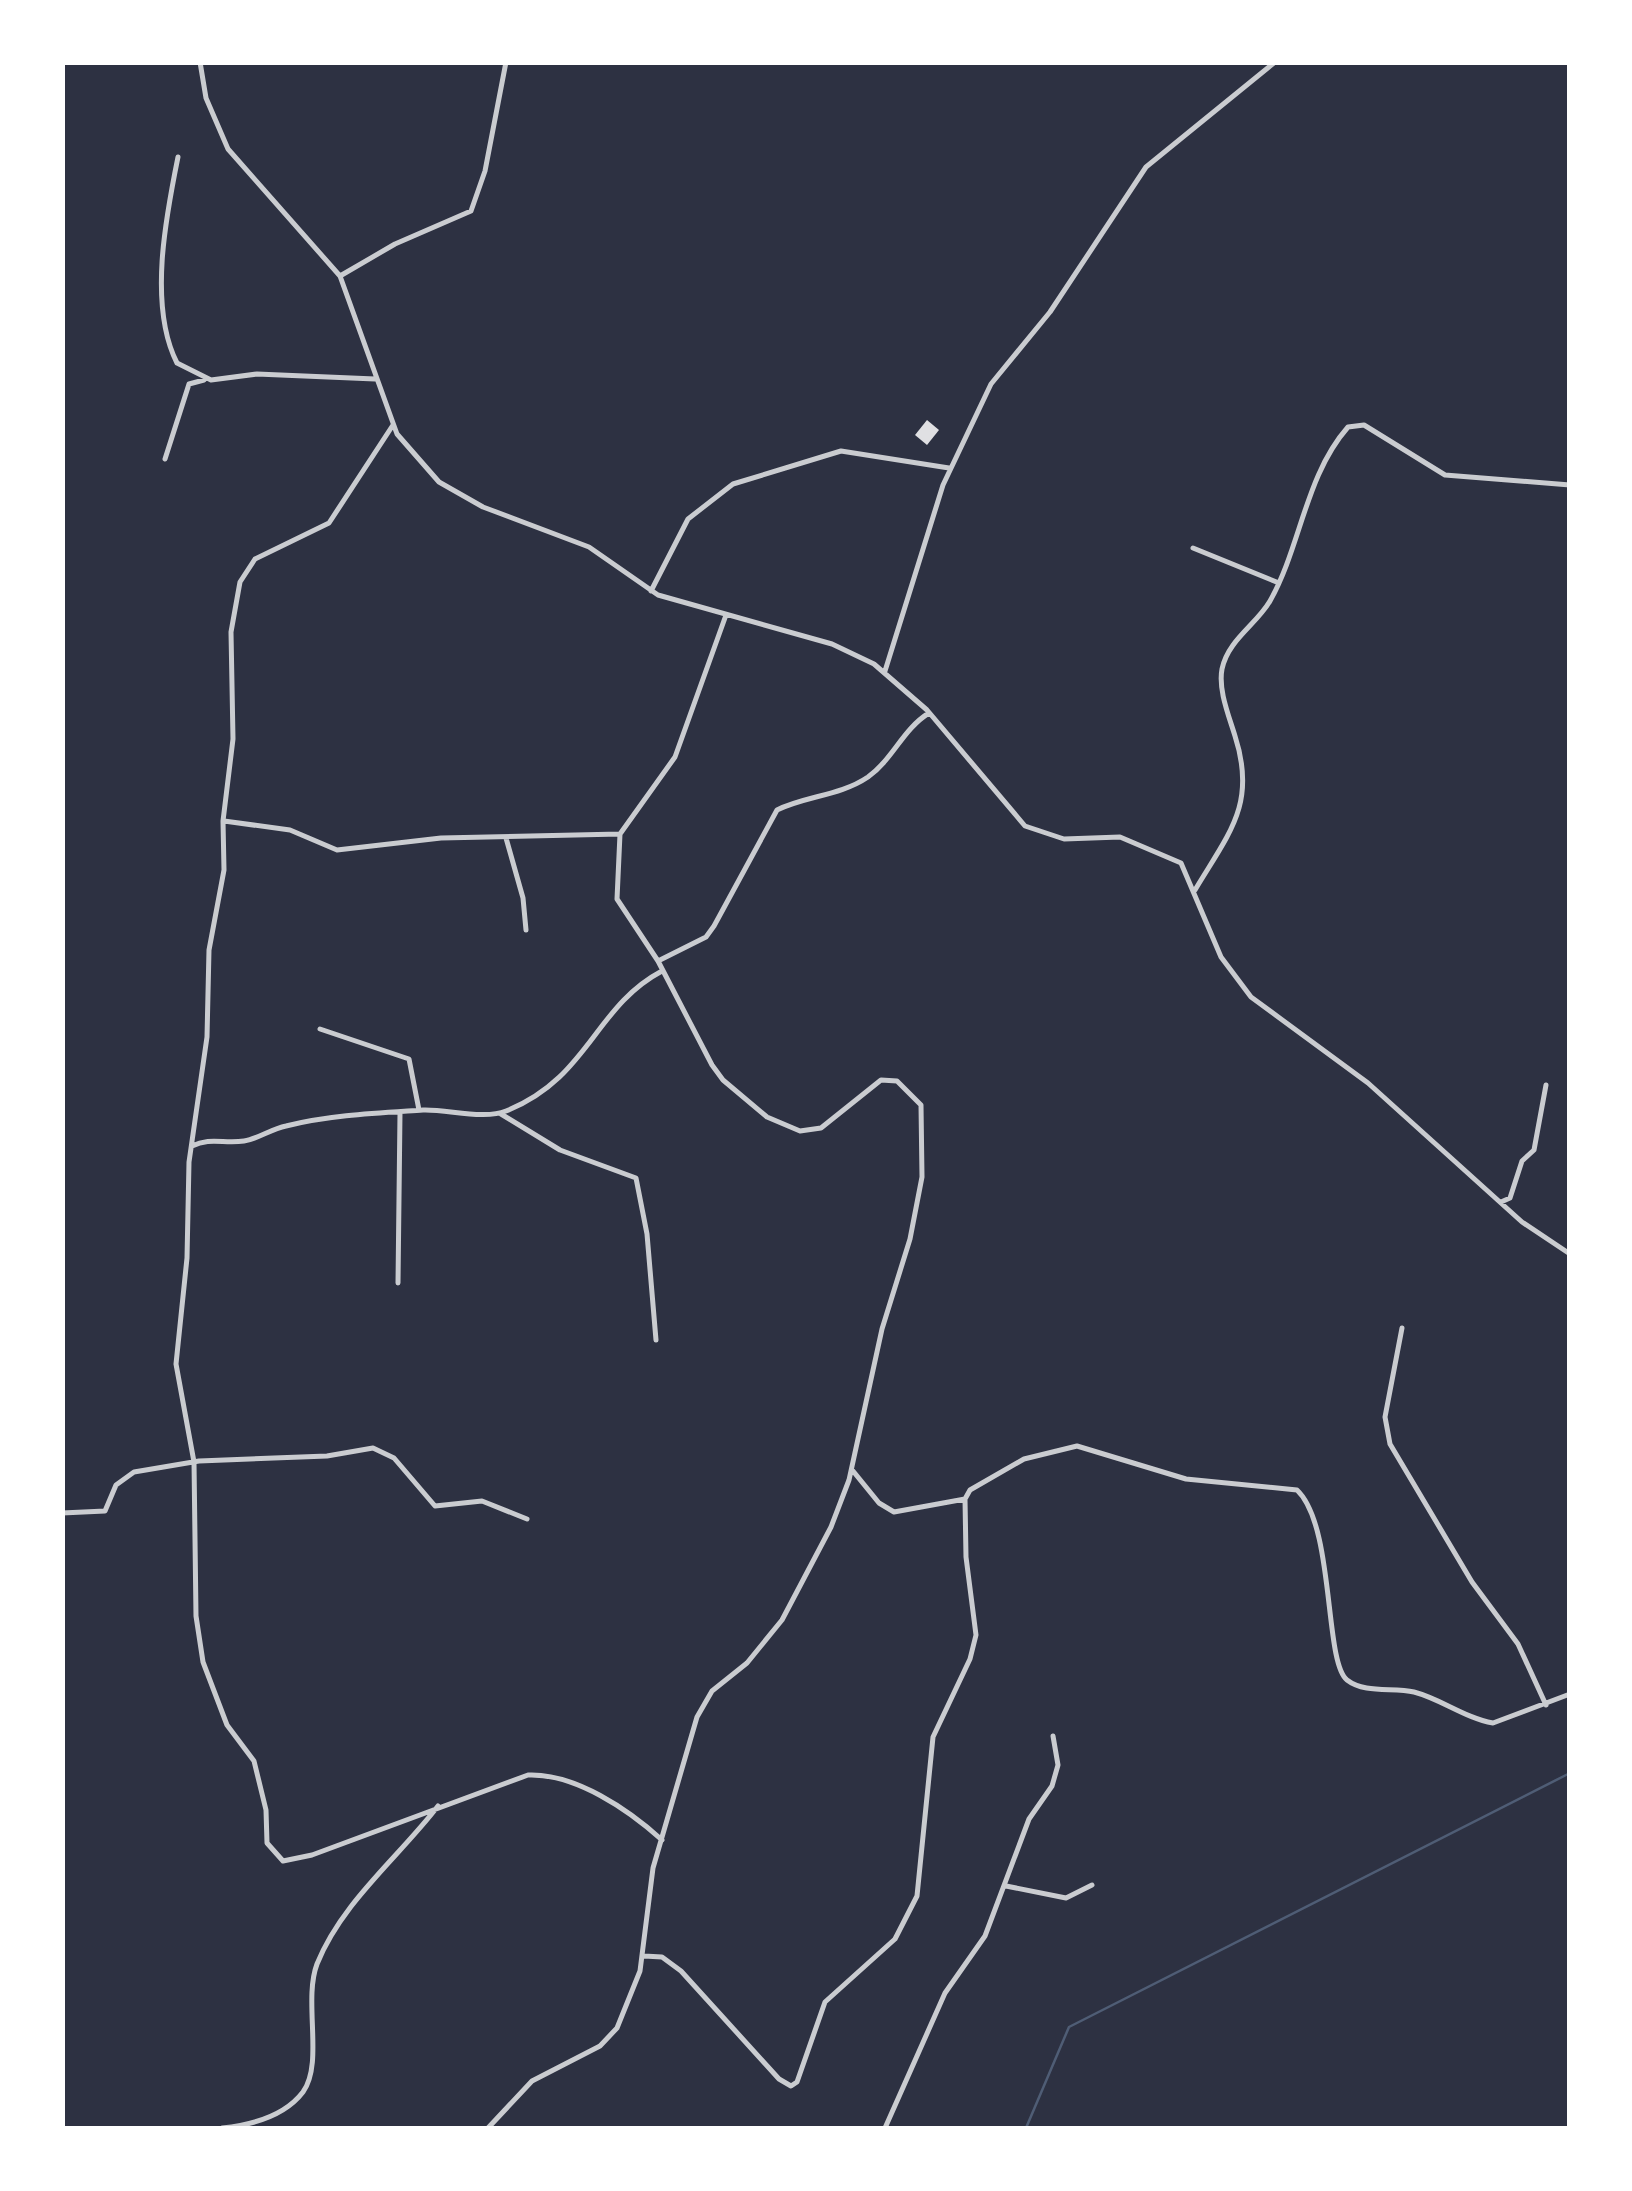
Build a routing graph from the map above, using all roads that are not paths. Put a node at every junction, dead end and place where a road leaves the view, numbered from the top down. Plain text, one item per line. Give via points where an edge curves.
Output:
1 (200, 62) edge
2 (506, 62) edge
3 (1275, 62) edge
4 (178, 156) dead end
5 (340, 276) junction
6 (206, 379) junction
7 (375, 379) junction
8 (393, 425) junction
9 (166, 459) dead end
10 (950, 468) junction
11 (1570, 486) edge
12 (1193, 548) dead end
13 (1279, 583) junction
14 (651, 591) junction
15 (726, 615) junction
16 (885, 670) junction
17 (930, 712) junction
18 (223, 821) junction
19 (620, 834) junction
20 (506, 838) junction
21 (1195, 890) junction
22 (526, 930) dead end
23 (658, 962) junction
24 (662, 971) junction
25 (320, 1030) dead end
26 (1546, 1085) dead end
27 (419, 1110) junction
28 (400, 1112) junction
29 (501, 1114) junction
30 (192, 1146) junction
31 (1500, 1202) junction
32 (1570, 1254) edge
33 (398, 1282) dead end
34 (1402, 1328) dead end
35 (656, 1340) dead end
36 (194, 1462) junction
37 (852, 1471) junction
38 (965, 1499) junction
39 (62, 1513) edge
40 (527, 1519) dead end
41 (1570, 1694) edge
42 (1546, 1704) junction
43 (1053, 1736) dead end
44 (438, 1806) junction
45 (662, 1840) junction
46 (1092, 1885) dead end
47 (1006, 1886) junction
48 (643, 1956) junction
49 (222, 2128) edge
50 (488, 2128) edge
51 (885, 2128) edge

1 - 5 street via 206,98 228,150
2 - 5 street via 471,211
3 - 10 street via 1144,170 1050,312 996,377
4 - 6 street via 163,238 165,312 174,358
5 - 7 street
6 - 7 street
6 - 9 street via 189,384
7 - 8 street
8 - 14 street via 439,482 483,507 589,547
8 - 18 street via 330,522 262,554 240,582 231,632 233,739
10 - 14 street via 842,451 733,484 688,519
10 - 16 street
11 - 13 street via 1445,475 1355,424 1320,472
12 - 13 street
13 - 21 street via 1223,664 1223,693 1246,786
14 - 15 street
15 - 16 street via 832,644
15 - 19 street via 676,757
16 - 17 street
17 - 21 street via 1025,826 1064,839 1120,838 1160,852 1181,863
17 - 23 street via 863,780 777,810 706,936
18 - 20 street via 290,830 337,850
18 - 30 street via 223,887 209,950 207,1037
19 - 20 street
19 - 23 street via 617,899
20 - 22 street
21 - 31 street via 1221,958 1251,997 1368,1084
23 - 24 street
24 - 29 street via 627,994 568,1072
24 - 37 street via 722,1080 780,1125 821,1128 881,1080 898,1081 921,1105 922,1178
25 - 27 street via 409,1059
26 - 31 street via 1534,1150 1522,1161 1510,1198
27 - 28 street
27 - 29 street
28 - 30 street
28 - 33 street
29 - 35 street via 560,1150 636,1178 648,1234
30 - 36 street via 176,1336
31 - 32 street
34 - 42 street via 1385,1418 1390,1444 1472,1582 1518,1644
36 - 39 street via 130,1474 116,1485 103,1512
36 - 40 street via 373,1448 394,1458 435,1506 482,1501
36 - 44 street via 203,1662 227,1725 254,1761 270,1851 295,1861
37 - 38 street via 894,1512
37 - 45 street via 782,1620 703,1704
38 - 42 street via 1012,1464 1078,1446 1206,1482 1290,1487 1309,1506 1344,1678 1416,1693 1493,1723
38 - 48 street via 976,1635 933,1738 917,1896 895,1939 825,2002 797,2082 779,2079 682,1971 662,1957
41 - 42 street
43 - 47 street via 1056,1774 1029,1819
44 - 45 street via 537,1774 600,1797
44 - 49 street via 353,1904 318,1961 310,1986 311,2069 303,2092 262,2122
45 - 48 street
46 - 47 street via 1066,1898
47 - 51 street via 977,1951 945,1994
48 - 50 street via 617,2028 600,2046 532,2082

